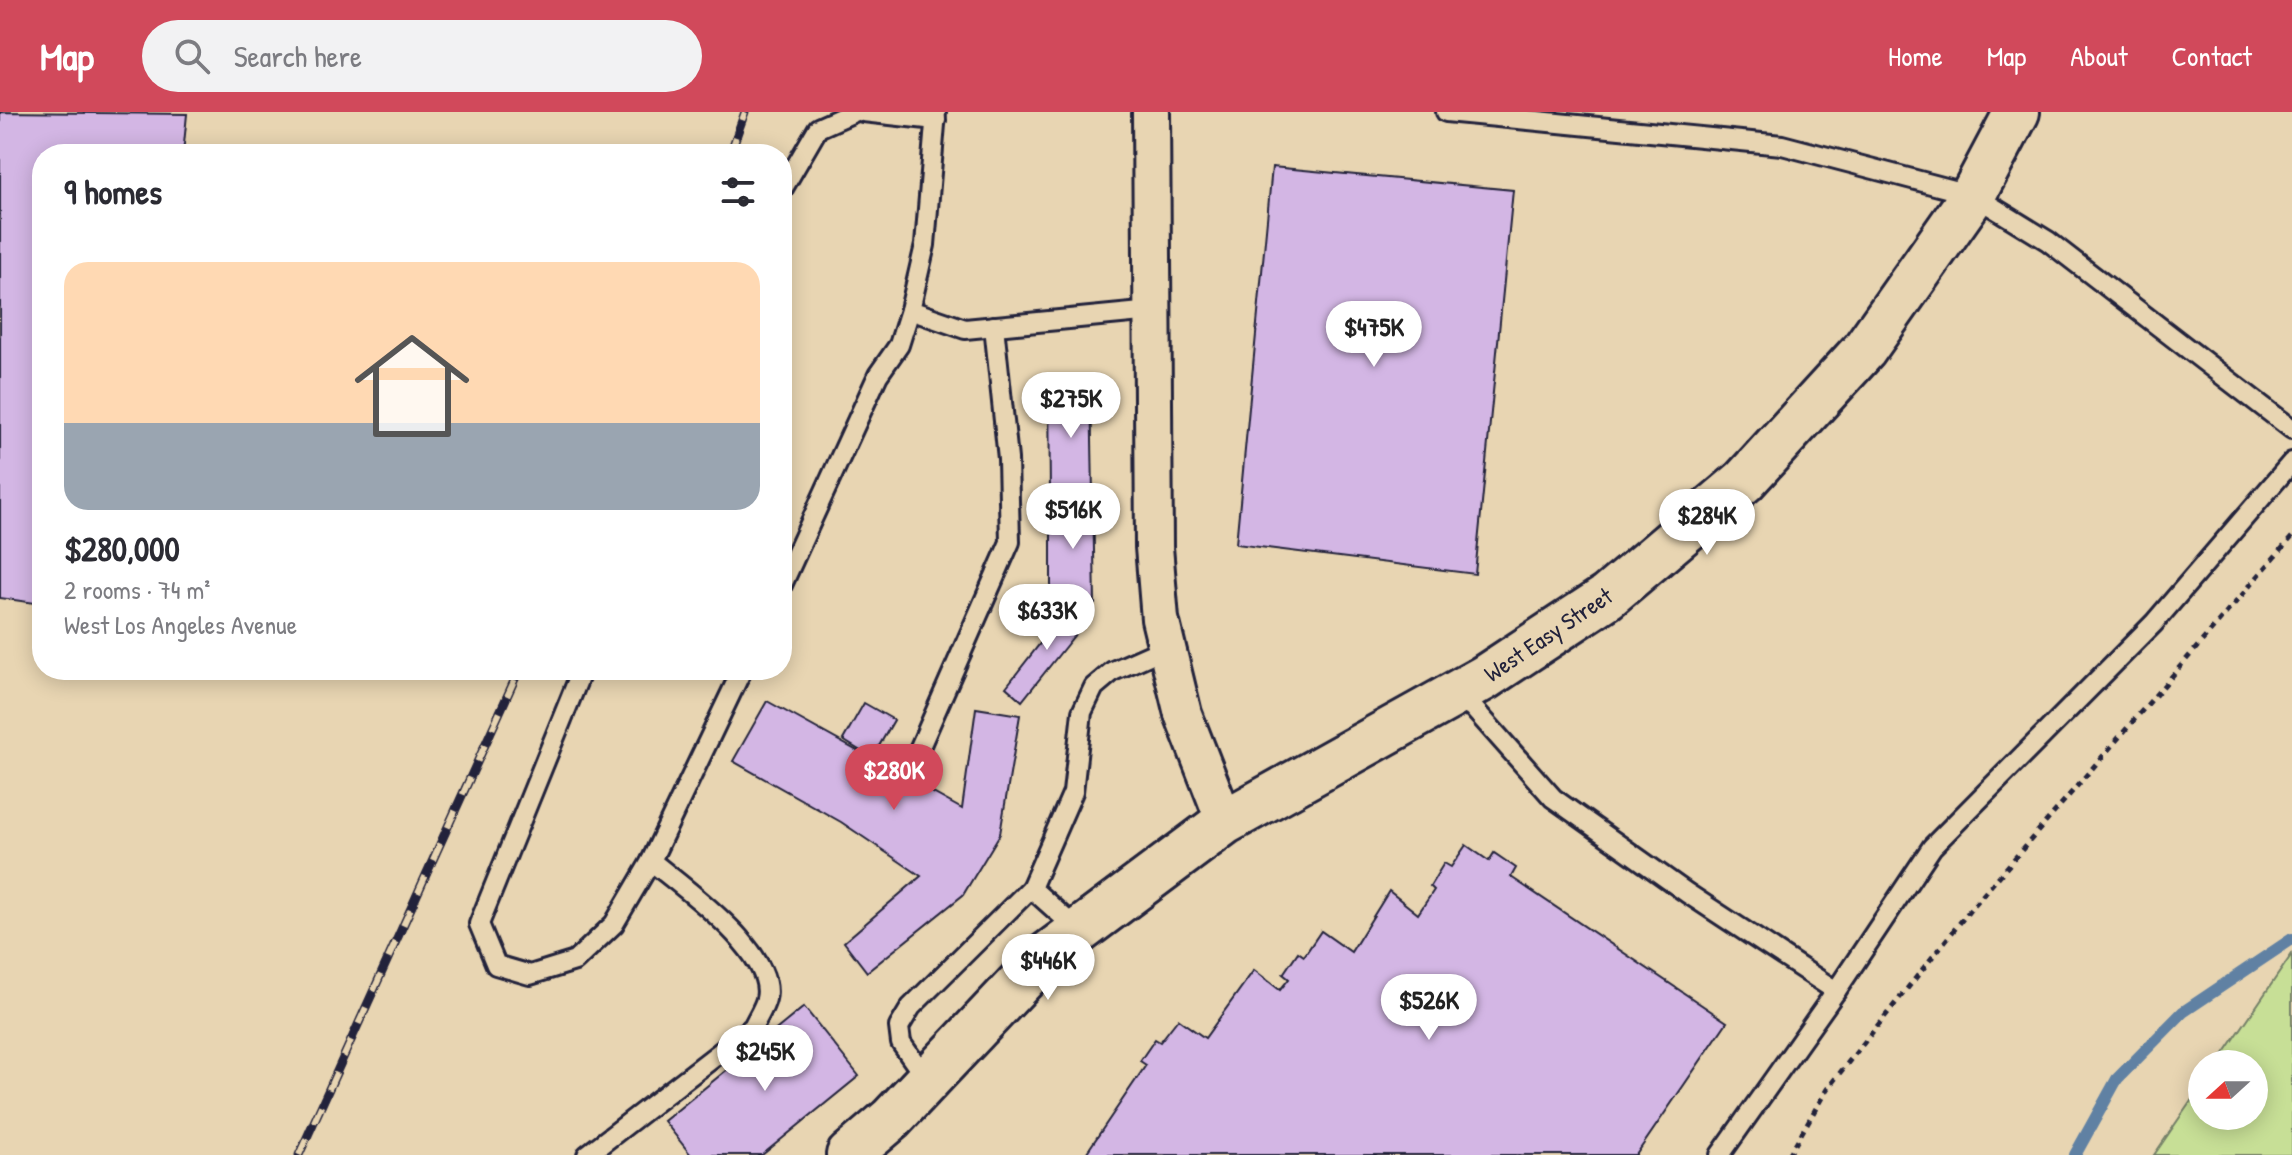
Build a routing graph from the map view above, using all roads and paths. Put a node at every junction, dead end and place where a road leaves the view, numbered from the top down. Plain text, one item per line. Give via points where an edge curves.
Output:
1 (854, 112) edge
2 (863, 112) edge
3 (1151, 112) edge
4 (1446, 112) edge
5 (2017, 112) edge
6 (936, 116) edge
7 (792, 173) edge
8 (1973, 195) junction
9 (910, 310) junction
10 (1152, 311) junction
11 (994, 326) junction
12 (2292, 429) edge
13 (2292, 462) edge
14 (2292, 537) edge
15 (792, 563) edge
16 (1165, 648) junction
17 (578, 680) edge
18 (737, 680) edge
19 (1459, 692) junction
20 (913, 763) dead end
21 (1225, 822) junction
22 (651, 861) junction
23 (1031, 888) junction
24 (1079, 931) junction
25 (1836, 991) junction
26 (927, 1080) junction
27 (587, 1155) edge
28 (849, 1155) edge
29 (1720, 1155) edge
30 (1789, 1155) edge

1 - 7 lane via 818,128
2 - 6 lane
3 - 10 street
4 - 8 lane via 1782,145
5 - 8 street, West Easy Street
6 - 9 lane via 925,245
8 - 12 lane via 2048,241
8 - 19 street, West Easy Street via 1864,350 1744,481 1607,597
9 - 11 lane via 965,329
9 - 15 lane via 899,345 878,375
10 - 11 lane
10 - 16 street via 1154,547
11 - 20 lane via 1008,459 1010,542
13 - 25 lane via 2154,623 1932,847
14 - 30 path via 1970,910 1827,1089
16 - 21 street via 1183,714
16 - 23 lane via 1113,671 1094,687 1082,712 1073,792
17 - 22 lane via 479,924 496,965 530,975 575,961 614,924
18 - 22 lane
19 - 21 street, West Easy Street
19 - 25 lane via 1553,798
21 - 24 street, West Easy Street
22 - 27 lane via 729,926 762,971 767,997 753,1027
23 - 24 lane
23 - 26 lane via 911,1007 899,1027 901,1043
24 - 26 street, West Easy Street via 1043,958
25 - 29 lane
26 - 28 street, West Easy Street

